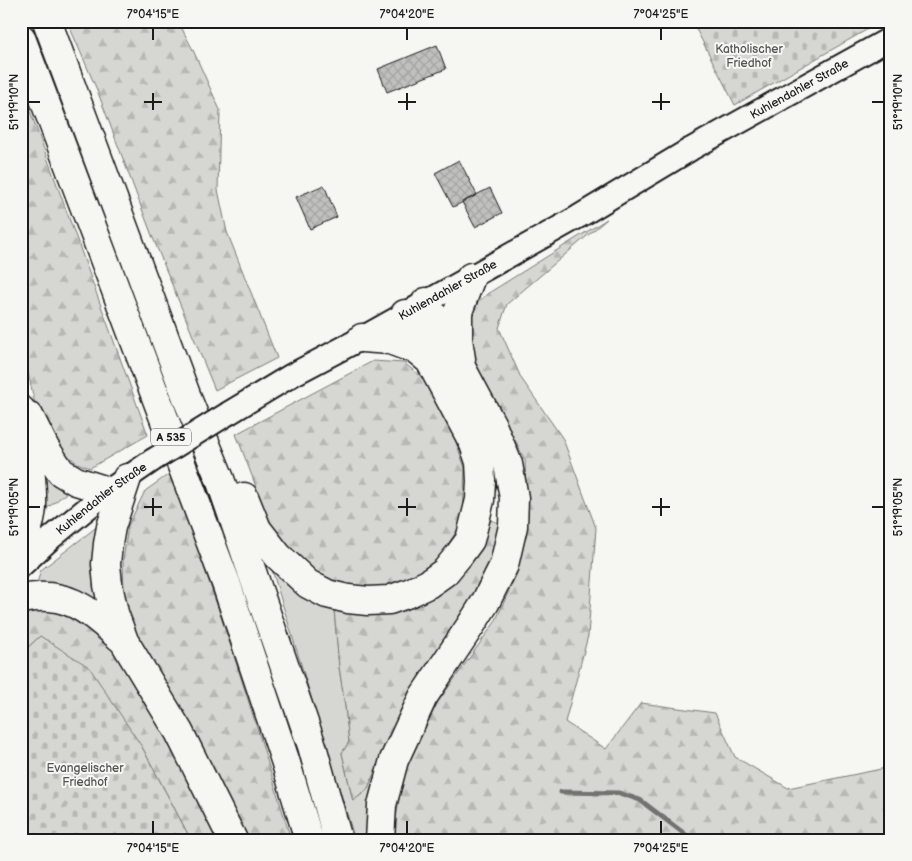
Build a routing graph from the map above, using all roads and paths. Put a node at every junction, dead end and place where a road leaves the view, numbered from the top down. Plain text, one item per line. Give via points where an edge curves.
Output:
1 (47, 21) edge
2 (21, 38) edge
3 (891, 38) edge
4 (470, 277) junction
5 (415, 308) junction
6 (362, 338) junction
7 (429, 360) junction
8 (462, 370) junction
9 (21, 402) edge
10 (188, 403) junction
11 (21, 410) edge
12 (118, 484) junction
13 (21, 552) edge
14 (21, 566) edge
15 (21, 599) edge
16 (124, 640) junction
17 (233, 840) edge
18 (309, 840) edge
19 (338, 840) edge
20 (380, 840) edge

1 - 10 highway, A 535
2 - 18 highway, A 535 via 226,583 286,760
3 - 4 main road, Kuhlendahler Straße
4 - 5 main road, Kuhlendahler Straße
4 - 8 highway via 458,312
5 - 6 main road, Kuhlendahler Straße
5 - 7 highway
5 - 8 highway
6 - 7 highway via 390,340 417,350
6 - 12 main road, Kuhlendahler Straße, bridge via 229,413
7 - 10 highway via 474,444 480,462 480,500 470,540 445,572 428,584 389,600 368,601 327,594 308,584 278,556 257,529 222,442
8 - 20 highway via 492,425 508,464 514,498 513,526 504,566 485,603 423,697 394,760 382,805
9 - 12 highway via 61,472 76,481
10 - 19 highway, A 535 via 220,479 256,582 312,746
11 - 13 highway via 32,507
12 - 14 main road, Kuhlendahler Straße
12 - 16 highway via 106,564 114,613
15 - 16 highway via 41,596 68,600 89,611
16 - 17 highway via 179,732

